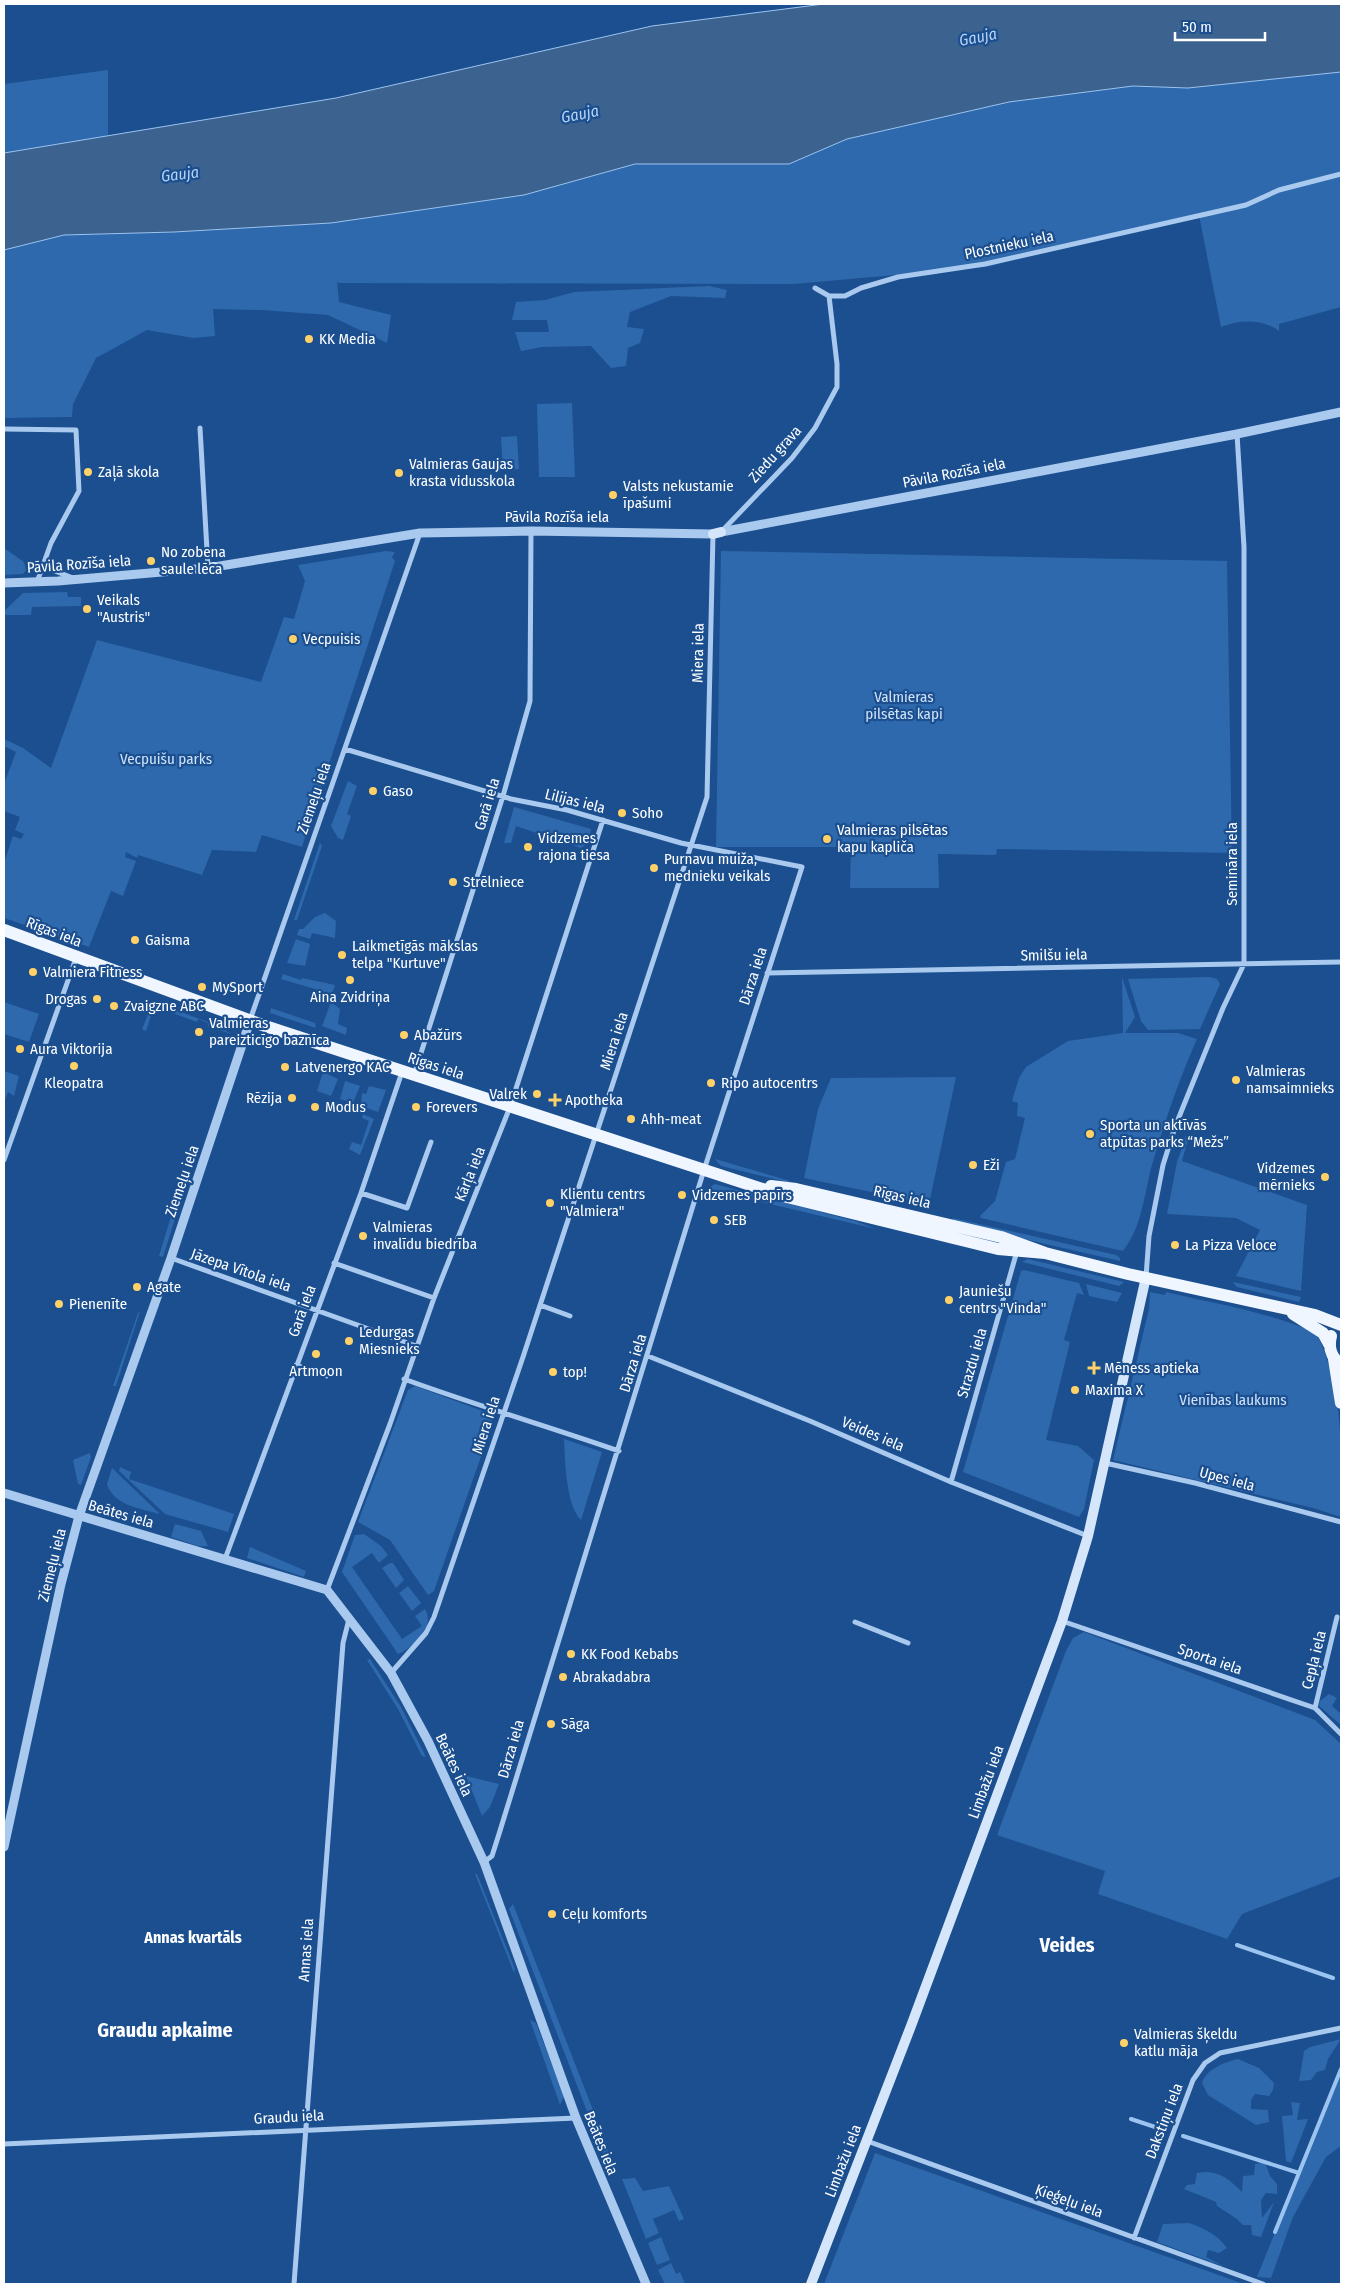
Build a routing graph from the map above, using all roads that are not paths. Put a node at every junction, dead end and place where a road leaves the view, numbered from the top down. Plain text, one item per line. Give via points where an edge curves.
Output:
1 (1341, 174) edge
2 (815, 288) dead end
3 (829, 296) junction
4 (1341, 412) edge
5 (200, 428) dead end
6 (4, 429) edge
7 (1237, 434) junction
8 (531, 531) junction
9 (420, 533) junction
10 (717, 533) junction
11 (42, 566) junction
12 (211, 567) junction
13 (81, 580) junction
14 (37, 582) junction
15 (4, 583) edge
16 (346, 747) junction
17 (504, 796) junction
18 (604, 820) junction
19 (692, 846) junction
20 (802, 867) joint
21 (4, 930) edge
22 (76, 958) junction
23 (1341, 962) edge
24 (1244, 964) junction
25 (767, 973) junction
26 (250, 1021) junction
27 (408, 1074) junction
28 (510, 1108) junction
29 (596, 1136) junction
30 (431, 1142) dead end
31 (4, 1160) edge
32 (704, 1170) junction
33 (748, 1184) junction
34 (361, 1192) junction
35 (1017, 1250) junction
36 (1045, 1254) junction
37 (170, 1258) junction
38 (334, 1263) junction
39 (1146, 1277) junction
40 (434, 1298) junction
41 (540, 1305) junction
42 (316, 1309) junction
43 (1286, 1310) junction
44 (570, 1316) dead end
45 (1341, 1325) edge
46 (1329, 1344) junction
47 (416, 1346) junction
48 (648, 1356) junction
49 (1338, 1362) edge
50 (296, 1365) junction
51 (327, 1376) dead end
52 (404, 1379) junction
53 (1341, 1403) edge
54 (502, 1414) junction
55 (619, 1451) junction
56 (1105, 1463) junction
57 (951, 1482) junction
58 (4, 1493) edge
59 (79, 1516) junction
60 (1341, 1522) edge
61 (1088, 1536) junction
62 (225, 1559) junction
63 (327, 1590) junction
64 (1337, 1617) dead end
65 (349, 1618) junction
66 (1062, 1621) junction
67 (855, 1622) dead end
68 (908, 1644) dead end
69 (391, 1673) junction
70 (1315, 1708) junction
71 (1341, 1734) edge
72 (4, 1847) edge
73 (484, 1862) junction
74 (1341, 2028) edge
75 (576, 2118) junction
76 (305, 2129) junction
77 (867, 2140) junction
78 (4, 2144) edge
79 (1134, 2238) junction
80 (294, 2284) edge
81 (646, 2284) edge
82 (811, 2284) edge
83 (1263, 2284) edge

1 - 3 street, Plostnieku iela via 1279,190 1246,205 985,264 898,277 845,296
2 - 3 street
3 - 10 street, Ziedu grava via 837,387 815,428 792,458
4 - 7 street, Pāvila Rozīša iela
5 - 12 street
6 - 11 street via 76,430 79,491
7 - 10 street, Pāvila Rozīša iela
7 - 24 street, Semināra iela via 1244,547
8 - 9 street, Pāvila Rozīša iela
8 - 10 street, Pāvila Rozīša iela
8 - 17 street, Garā iela via 530,701
9 - 12 street, Pāvila Rozīša iela
9 - 16 street, Ziemeļu iela
10 - 19 street, Miera iela via 707,796
11 - 13 street
11 - 14 street
12 - 13 street, Pāvila Rozīša iela
13 - 14 street, Pāvila Rozīša iela
14 - 15 street, Pāvila Rozīša iela
16 - 17 street, Lilijas iela
16 - 26 street, Ziemeļu iela
17 - 18 street, Lilijas iela
17 - 27 street, Garā iela
18 - 19 street, Lilijas iela
18 - 28 street, Kārļa iela
19 - 20 street, Lilijas iela
19 - 29 street, Miera iela
20 - 25 street, Dārza iela
21 - 22 main road, Rīgas iela
22 - 26 main road, Rīgas iela
22 - 31 street
23 - 24 street, Smilšu iela
24 - 25 street, Smilšu iela
24 - 39 street, Semināra iela via 1163,1165 1149,1236
25 - 32 street, Dārza iela
26 - 27 main road, Rīgas iela
26 - 37 street, Ziemeļu iela
27 - 28 main road, Rīgas iela
27 - 34 street, Garā iela
28 - 29 main road, Rīgas iela
28 - 40 street, Kārļa iela
29 - 32 main road, Rīgas iela
29 - 41 street, Miera iela
30 - 34 street via 407,1208
32 - 33 main road, Rīgas iela
32 - 48 street, Dārza iela
33 - 35 main road, Rīgas iela via 842,1212
33 - 36 main road, Rīgas iela via 792,1188 1001,1237
34 - 38 street, Garā iela
35 - 36 main road, Rīgas iela
35 - 57 street, Strazdu iela
36 - 39 main road, Rīgas iela
37 - 42 street, Jāzepa Vītola iela
37 - 59 street, Ziemeļu iela
38 - 40 street
38 - 42 street, Garā iela
39 - 43 main road, Rīgas iela
39 - 56 main road, Limbažu iela
40 - 47 street, Kārļa iela
41 - 44 street
41 - 54 street, Miera iela
42 - 47 street, Jāzepa Vītola iela
42 - 50 street, Garā iela
43 - 45 main road, Rīgas iela via 1315,1315
43 - 46 main road, Rīgas iela via 1323,1333
45 - 46 main road via 1334,1331
46 - 49 main road
47 - 52 street, Kārļa iela
48 - 55 street, Dārza iela
48 - 57 street, Veides iela
49 - 53 main road
50 - 51 street
50 - 62 street, Garā iela
52 - 54 street
52 - 63 street, Kārļa iela
54 - 55 street
54 - 69 street, Miera iela via 434,1617 426,1633
55 - 73 street, Dārza iela via 530,1728 500,1834 492,1856
56 - 60 street, Upes iela
56 - 61 main road, Limbažu iela
57 - 61 street, Veides iela
58 - 59 street, Beātes iela
59 - 62 street, Beātes iela
59 - 72 street, Ziemeļu iela via 61,1584
61 - 66 main road, Limbažu iela
62 - 63 street, Beātes iela
63 - 65 street, Beātes iela
64 - 70 street, Cepļa iela
65 - 69 street, Beātes iela
65 - 76 street, Annas iela via 342,1652
66 - 70 street, Sporta iela
66 - 77 main road, Limbažu iela
67 - 68 street
69 - 73 street, Beātes iela via 428,1741
70 - 71 street, Sporta iela
73 - 75 street, Beātes iela
74 - 79 street, Dakstiņu iela via 1220,2053 1205,2063 1193,2080
75 - 76 street, Graudu iela
75 - 81 street, Beātes iela
76 - 78 street, Graudu iela
76 - 80 street, Annas iela
77 - 79 street, Ķieģeļu iela
77 - 82 main road, Limbažu iela
79 - 83 street, Ķieģeļu iela

